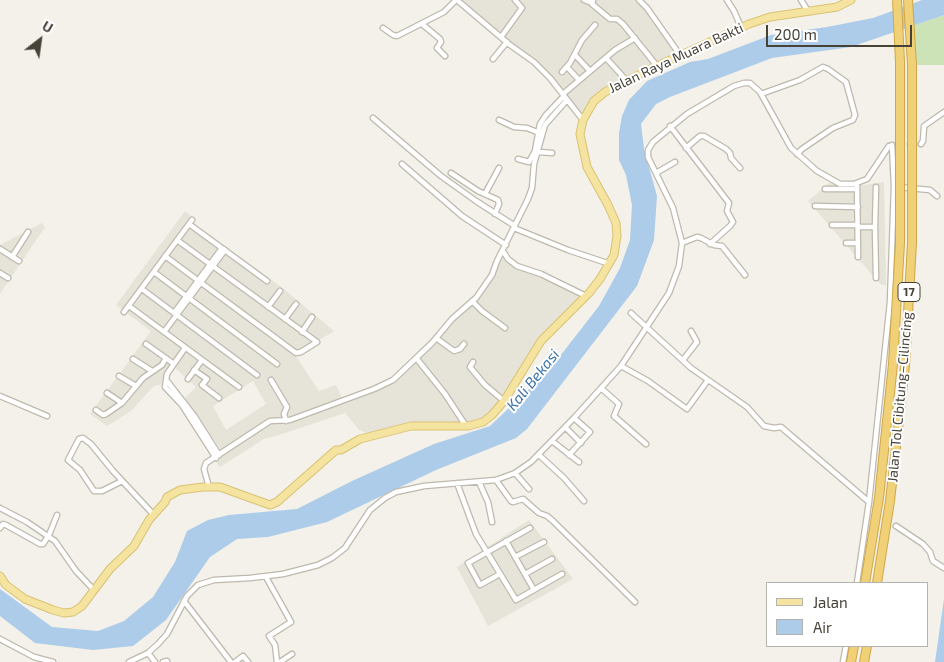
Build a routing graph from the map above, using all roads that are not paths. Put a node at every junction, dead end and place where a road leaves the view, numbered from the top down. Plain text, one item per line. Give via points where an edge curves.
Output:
1 (457, 0) edge
2 (515, 0) edge
3 (584, 0) edge
4 (639, 0) edge
5 (727, 0) edge
6 (801, 0) edge
7 (851, 0) edge
8 (897, 0) edge
9 (908, 0) edge
10 (592, 1) edge
11 (837, 3) edge
12 (808, 11) junction
13 (422, 24) junction
14 (595, 25) dead end
15 (741, 27) junction
16 (383, 28) dead end
17 (501, 37) junction
18 (634, 38) junction
19 (507, 42) junction
20 (574, 55) junction
21 (680, 55) junction
22 (445, 56) dead end
23 (606, 58) junction
24 (493, 59) dead end
25 (657, 66) junction
26 (567, 67) junction
27 (590, 71) junction
28 (562, 72) dead end
29 (580, 80) junction
30 (627, 81) junction
31 (761, 94) junction
32 (564, 97) junction
33 (944, 112) edge
34 (373, 118) dead end
35 (499, 120) dead end
36 (583, 120) junction
37 (670, 126) junction
38 (537, 132) junction
39 (921, 144) dead end
40 (686, 148) junction
41 (539, 152) junction
42 (552, 153) dead end
43 (797, 154) junction
44 (518, 159) dead end
45 (675, 162) dead end
46 (532, 163) junction
47 (402, 164) dead end
48 (498, 168) dead end
49 (740, 168) dead end
50 (451, 173) dead end
51 (656, 173) junction
52 (858, 183) junction
53 (894, 186) junction
54 (876, 187) dead end
55 (825, 189) dead end
56 (858, 189) junction
57 (485, 194) junction
58 (937, 196) dead end
59 (815, 206) dead end
60 (858, 207) junction
61 (496, 214) junction
62 (832, 225) dead end
63 (858, 226) junction
64 (515, 227) junction
65 (875, 227) junction
66 (28, 232) dead end
67 (177, 240) junction
68 (682, 243) junction
69 (846, 243) dead end
70 (710, 244) junction
71 (858, 244) junction
72 (506, 246) junction
73 (0, 249) edge
74 (223, 249) junction
75 (503, 251) junction
76 (165, 256) junction
77 (12, 257) junction
78 (858, 257) dead end
79 (19, 261) dead end
80 (610, 264) junction
81 (211, 265) junction
82 (154, 272) junction
83 (0, 273) edge
84 (745, 275) dead end
85 (8, 278) dead end
86 (876, 278) dead end
87 (268, 281) dead end
88 (199, 282) junction
89 (142, 288) junction
90 (280, 291) dead end
91 (586, 296) junction
92 (187, 298) junction
93 (472, 301) junction
94 (296, 304) dead end
95 (129, 306) junction
96 (268, 307) junction
97 (124, 312) dead end
98 (632, 313) dead end
99 (175, 314) junction
100 (312, 317) dead end
101 (285, 319) junction
102 (647, 327) junction
103 (506, 328) dead end
104 (691, 330) dead end
105 (163, 331) junction
106 (302, 332) junction
107 (436, 338) junction
108 (146, 344) dead end
109 (464, 344) dead end
110 (185, 348) junction
111 (166, 358) junction
112 (133, 359) dead end
113 (417, 359) junction
114 (202, 360) junction
115 (682, 360) junction
116 (473, 362) dead end
117 (174, 364) junction
118 (277, 364) dead end
119 (620, 366) junction
120 (194, 370) junction
121 (152, 371) junction
122 (257, 375) dead end
123 (119, 376) dead end
124 (188, 379) dead end
125 (271, 380) dead end
126 (708, 380) junction
127 (136, 386) junction
128 (239, 387) dead end
129 (601, 388) junction
130 (107, 392) dead end
131 (0, 396) edge
132 (219, 398) dead end
133 (504, 400) junction
134 (122, 403) junction
135 (96, 410) dead end
136 (47, 416) dead end
137 (574, 418) junction
138 (286, 421) junction
139 (466, 426) junction
140 (566, 427) junction
141 (552, 441) junction
142 (580, 443) junction
143 (646, 444) dead end
144 (539, 455) junction
145 (569, 455) junction
146 (218, 456) junction
147 (579, 462) dead end
148 (515, 473) junction
149 (496, 480) junction
150 (122, 481) junction
151 (479, 482) junction
152 (457, 483) junction
153 (209, 487) junction
154 (529, 489) dead end
155 (584, 501) dead end
156 (868, 502) junction
157 (0, 508) edge
158 (153, 514) junction
159 (57, 515) dead end
160 (492, 522) dead end
161 (896, 526) dead end
162 (0, 528) edge
163 (530, 528) dead end
164 (49, 536) junction
165 (506, 540) junction
166 (544, 542) dead end
167 (486, 551) junction
168 (516, 557) junction
169 (552, 559) dead end
170 (944, 568) edge
171 (500, 574) junction
172 (525, 574) junction
173 (562, 574) dead end
174 (0, 576) edge
175 (266, 576) junction
176 (857, 582) edge
177 (865, 582) edge
178 (877, 582) edge
179 (94, 590) junction
180 (534, 590) junction
181 (184, 601) junction
182 (635, 602) dead end
183 (0, 639) edge
184 (846, 647) edge
185 (854, 647) edge
186 (867, 647) edge
187 (148, 653) junction
188 (292, 654) dead end
189 (35, 660) edge
190 (139, 660) edge
191 (53, 662) edge
192 (129, 662) edge
193 (155, 662) edge
194 (163, 662) edge
195 (167, 662) edge
196 (233, 662) edge
197 (248, 662) edge
198 (279, 662) edge
199 (843, 662) edge
200 (851, 662) edge
201 (864, 662) edge

1 - 13 street via 444,12
1 - 17 street
2 - 17 street via 522,8
3 - 10 street
4 - 21 street
5 - 15 street
6 - 12 street
7 - 11 main road, Jalan Raya Muara Bakti
8 - 177 highway, Jalan Tol Cibitung–Cilincing / 17, bridge via 900,62 899,252 893,364 880,488
9 - 178 highway, Jalan Tol Cibitung–Cilincing / 17, bridge via 912,65 912,243 905,366
10 - 18 street via 610,19 617,19
11 - 12 main road, Jalan Raya Muara Bakti
12 - 15 main road, Jalan Raya Muara Bakti via 770,17
13 - 16 street via 398,36
13 - 22 street via 440,39 437,48
14 - 20 street
15 - 21 main road, Jalan Raya Muara Bakti
17 - 19 street
18 - 23 street
18 - 25 street
19 - 24 street
19 - 32 street via 534,62
20 - 26 street
20 - 27 street
21 - 25 main road, Jalan Raya Muara Bakti
23 - 27 street
23 - 30 street
25 - 30 main road, Jalan Raya Muara Bakti
26 - 28 street
26 - 29 street
27 - 29 street
29 - 32 street
30 - 36 main road, Jalan Raya Muara Bakti via 597,98
31 - 37 street via 754,86 740,84 703,103
31 - 43 street via 781,133
31 - 43 street via 800,80 823,67 846,82 855,115 853,120 833,128
32 - 36 street
32 - 38 street via 542,119
32 - 41 street via 546,125
33 - 39 street via 924,126
34 - 61 street via 441,176
35 - 38 street
36 - 80 main road, Jalan Raya Muara Bakti via 580,134 586,167 616,224 617,242
37 - 40 street
37 - 51 street via 649,147 648,157
38 - 46 street
40 - 49 street via 704,136 726,149
40 - 70 street via 729,203 727,211 733,222
41 - 42 street
41 - 46 street
43 - 52 street via 835,182 846,185
44 - 46 street
45 - 51 street
46 - 64 street via 532,188
47 - 72 street via 462,216
48 - 57 street
50 - 57 street
51 - 68 street via 673,208
52 - 53 street via 870,176 891,146
52 - 56 street
53 - 58 street via 930,190
53 - 156 street via 890,302
54 - 65 street
55 - 56 street
56 - 60 street
57 - 61 street via 499,202
59 - 60 street
60 - 63 street
61 - 64 street
62 - 63 street
63 - 65 street
63 - 71 street
64 - 72 street
64 - 80 street
65 - 86 street
66 - 77 street
67 - 74 street via 190,222
67 - 76 street
67 - 81 street
68 - 70 street via 701,238
68 - 102 street via 679,266 669,294
69 - 71 street
70 - 84 street via 726,249
71 - 78 street
72 - 75 street
73 - 77 street
74 - 81 street
74 - 87 street
75 - 91 street via 517,266
75 - 93 street via 492,276
76 - 82 street
76 - 88 street
77 - 79 street
80 - 91 main road, Jalan Raya Muara Bakti
81 - 88 street
81 - 96 street
82 - 89 street
82 - 92 street
83 - 85 street
88 - 92 street
88 - 106 street via 296,353 317,342
89 - 95 street
89 - 99 street
90 - 96 street
91 - 133 main road, Jalan Raya Muara Bakti via 541,341
92 - 99 street
92 - 118 street
93 - 103 street
93 - 107 street
94 - 101 street
95 - 97 street
95 - 105 street
96 - 101 street
98 - 102 street
99 - 105 street
99 - 122 street
100 - 106 street
101 - 106 street
102 - 115 street
102 - 119 street
104 - 115 street via 697,342
105 - 110 street
107 - 109 street via 454,351
107 - 113 street
108 - 111 street
110 - 114 street
110 - 117 street
111 - 117 street
111 - 121 street
112 - 121 street
113 - 138 street via 394,380
113 - 139 street via 446,394
114 - 120 street
114 - 128 street
115 - 126 street
116 - 133 street via 470,367 474,373
117 - 146 street via 166,380
119 - 126 street via 686,408
119 - 129 street
120 - 124 street
120 - 132 street via 207,379 202,386
121 - 127 street
123 - 127 street
125 - 138 street via 287,407
126 - 156 street via 747,407 764,426 782,427
127 - 134 street
129 - 137 street
129 - 143 street via 619,404 614,416
130 - 134 street
131 - 136 street
133 - 139 main road, Jalan Raya Muara Bakti via 483,422
134 - 135 street via 103,415
137 - 140 street
137 - 142 street via 590,431
138 - 146 street via 270,421
139 - 153 main road, Jalan Raya Muara Bakti via 411,426 360,439 336,450 277,502 270,504 229,489
140 - 141 street
140 - 142 street
141 - 144 street
141 - 145 street
142 - 145 street
144 - 148 street
144 - 155 street
145 - 147 street
146 - 153 street via 204,466
148 - 149 street
148 - 154 street
149 - 151 street
149 - 182 street via 510,501 523,499 553,521
150 - 150 street via 91,444 79,439 68,460 78,468 94,491 102,491
150 - 158 street
151 - 152 street
151 - 160 street
152 - 167 street via 476,534
152 - 175 street via 396,492 370,510 351,541 332,558 300,570
153 - 158 main road, Jalan Raya Muara Bakti via 180,490 167,497
156 - 176 street
157 - 164 street
158 - 179 main road, Jalan Raya Muara Bakti via 134,546
159 - 164 street
161 - 170 street via 923,544 933,561
162 - 164 street via 6,525 42,544
163 - 165 street
164 - 179 street
165 - 167 street
165 - 168 street
166 - 168 street
167 - 171 street
167 - 171 street via 468,563 480,585
168 - 172 street
169 - 172 street
171 - 180 street via 516,600
172 - 180 street
173 - 180 street
174 - 179 main road, Jalan Raya Muara Bakti via 19,595 64,613 78,610
175 - 181 street via 209,581 195,588
175 - 198 street via 291,622 270,636
181 - 187 street via 163,639
181 - 196 street
183 - 189 street
184 - 199 street
185 - 200 highway
186 - 201 highway
187 - 190 street
187 - 193 street
188 - 198 street
189 - 191 street
190 - 192 street
194 - 195 street
196 - 197 street via 243,656

